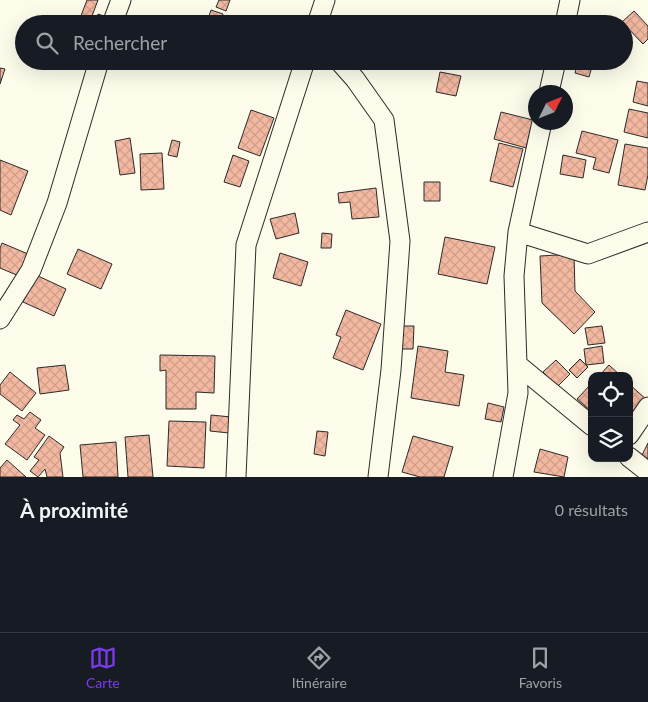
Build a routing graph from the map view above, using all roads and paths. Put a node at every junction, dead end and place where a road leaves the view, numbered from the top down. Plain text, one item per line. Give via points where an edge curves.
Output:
1 (121, 0) edge
2 (325, 0) edge
3 (570, 0) edge
4 (115, 15) edge
5 (320, 15) edge
6 (567, 15) edge
7 (96, 70) edge
8 (302, 70) edge
9 (347, 70) edge
10 (554, 70) edge
11 (551, 85) edge
12 (540, 130) edge
13 (518, 232) junction
14 (648, 232) edge
15 (0, 318) edge
16 (518, 365) junction
17 (648, 407) edge
18 (588, 423) edge
19 (633, 429) edge
20 (633, 460) edge
21 (648, 472) edge
22 (236, 477) edge
23 (378, 477) edge
24 (503, 477) edge

1 - 4 street
2 - 5 street
3 - 6 street
7 - 15 street via 57,203 32,270
8 - 22 street via 246,244
9 - 23 street via 384,120 400,241 391,370
10 - 11 street
12 - 13 street
13 - 14 street via 588,254
13 - 16 street via 514,276
16 - 18 street
16 - 24 street via 518,393
17 - 19 street
20 - 21 street

